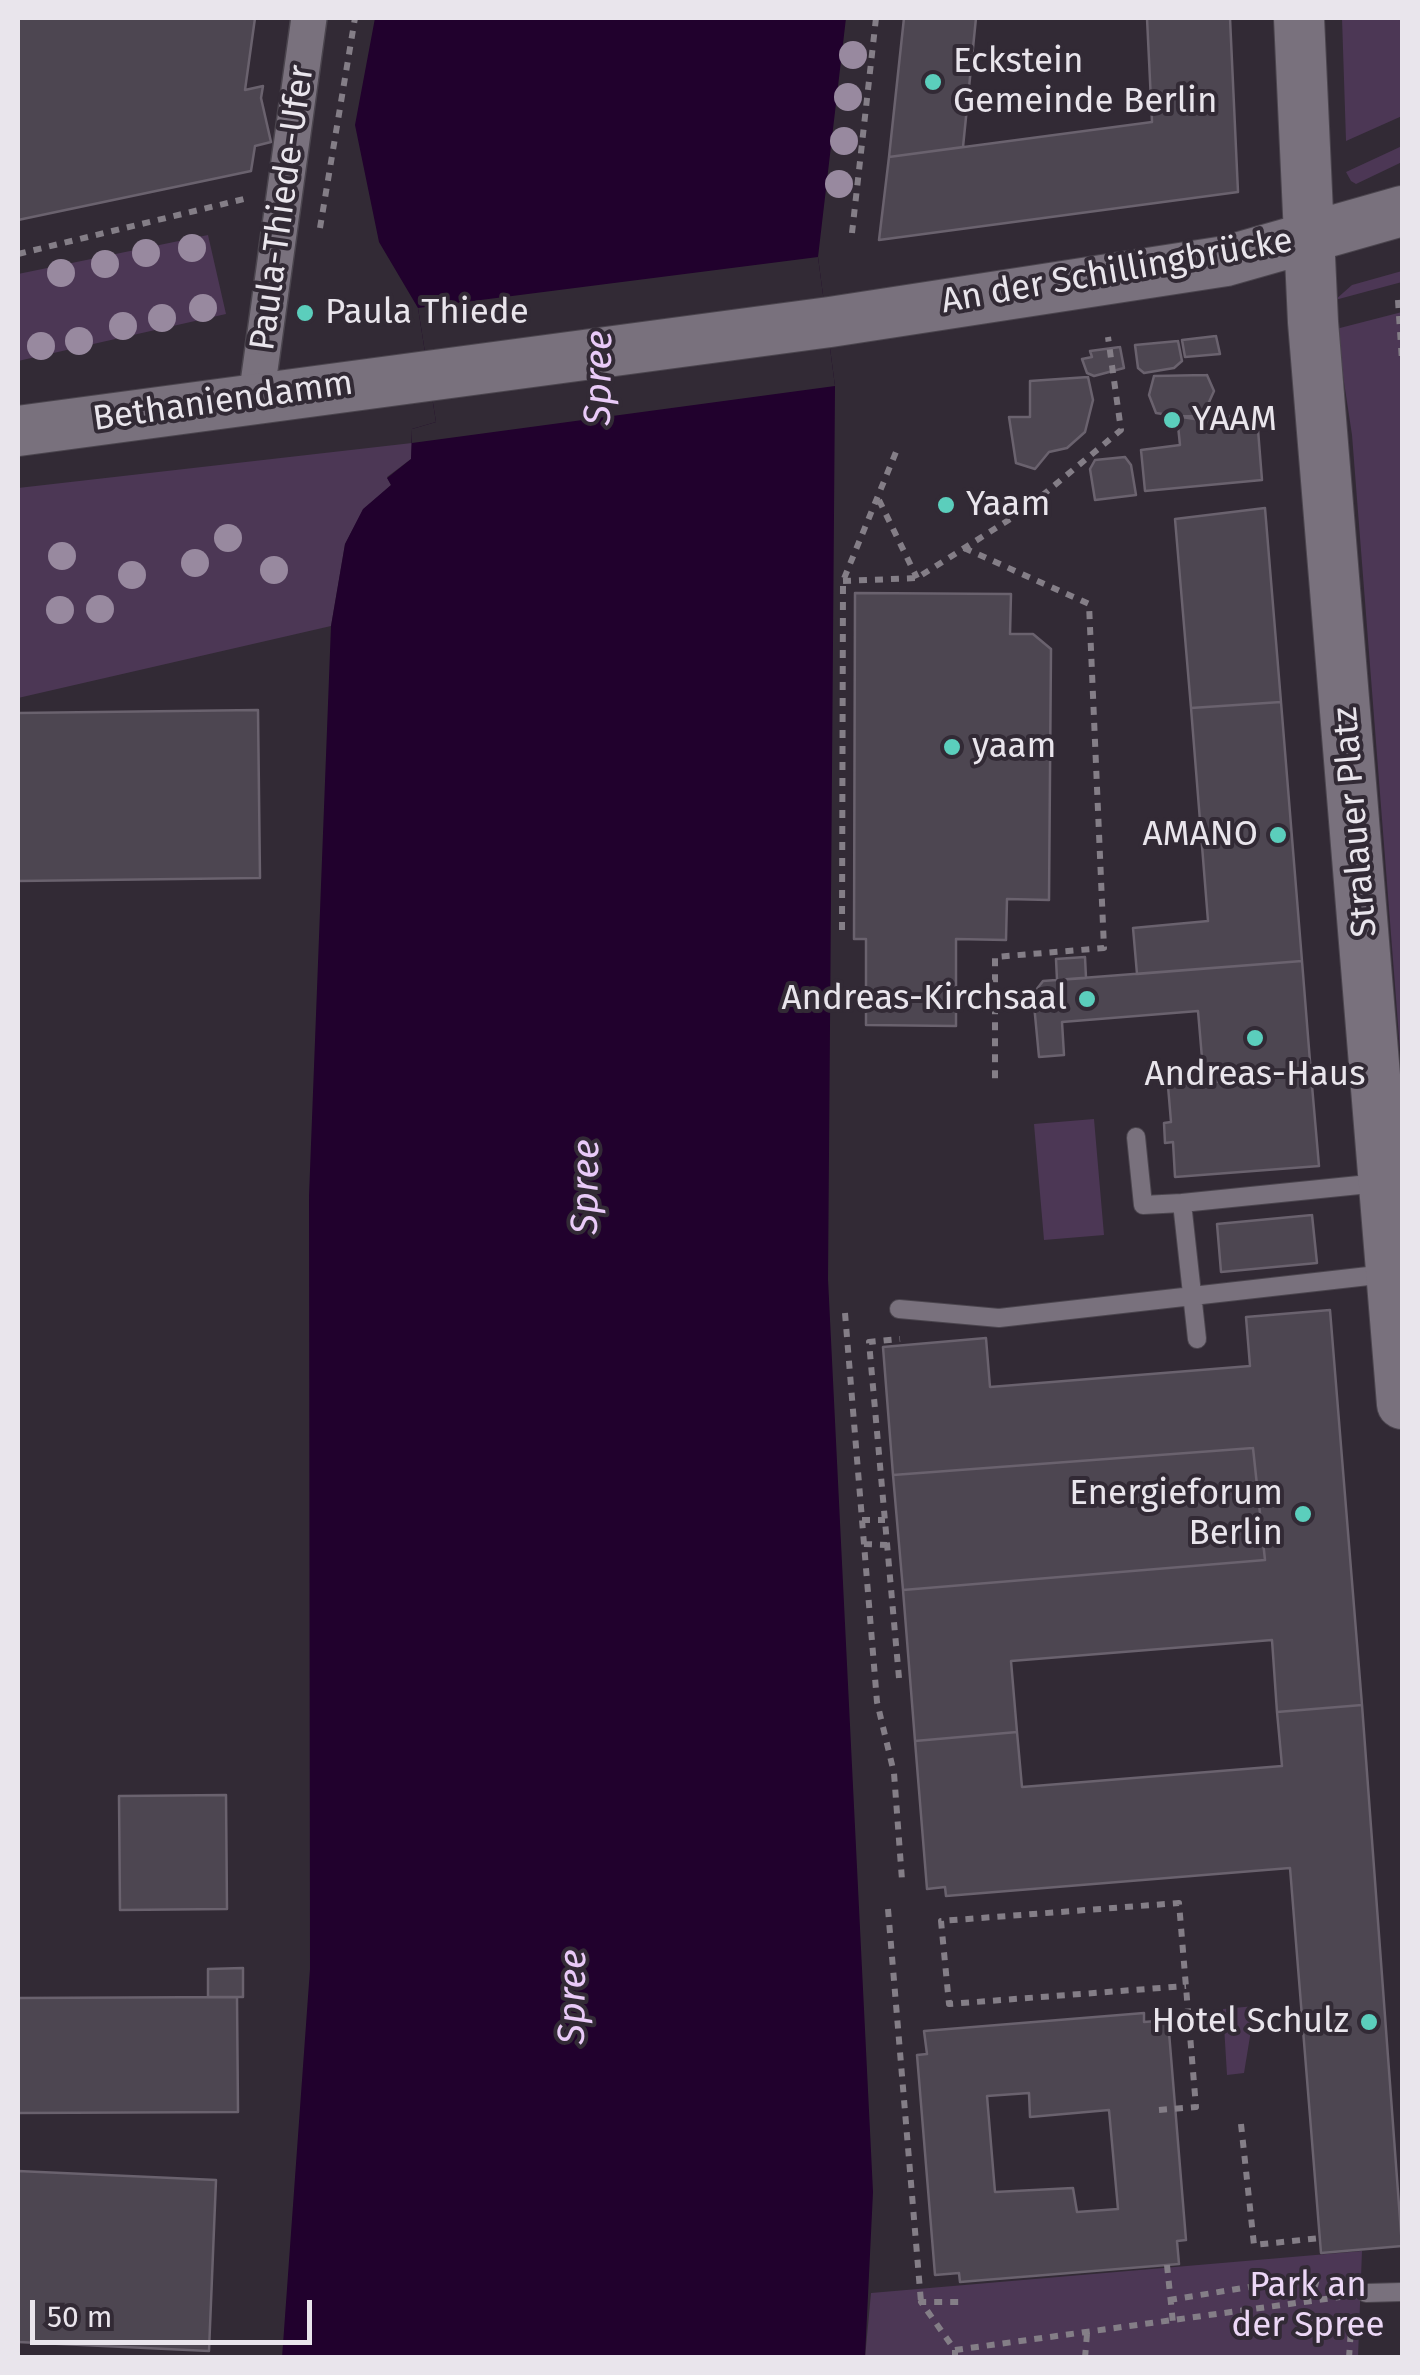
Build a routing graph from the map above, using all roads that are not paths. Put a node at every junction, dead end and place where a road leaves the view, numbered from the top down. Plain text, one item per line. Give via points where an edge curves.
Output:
1 (310, 18) edge
2 (1299, 18) edge
3 (1402, 212) edge
4 (1308, 240) junction
5 (428, 374) joint
6 (256, 398) junction
7 (18, 432) edge
8 (1136, 1138) dead end
9 (1384, 1182) junction
10 (1182, 1203) junction
11 (1392, 1274) junction
12 (1192, 1298) junction
13 (899, 1309) dead end
14 (1197, 1339) dead end
15 (1402, 1404) edge
16 (1402, 2292) edge
17 (1360, 2294) road end

1 - 6 street, Paula-Thiede-Ufer
2 - 4 main road, Stralauer Platz
3 - 4 main road, An der Schillingbrücke
4 - 5 main road, An der Schillingbrücke via 1226,261 830,322
4 - 9 main road, Stralauer Platz
5 - 6 main road, Bethaniendamm
6 - 7 main road, Bethaniendamm
8 - 10 lane via 1143,1205
9 - 10 lane
9 - 11 main road, Stralauer Platz
10 - 12 lane
11 - 12 lane
11 - 15 main road, Stralauer Platz
12 - 13 lane via 999,1318
12 - 14 lane
16 - 17 lane

